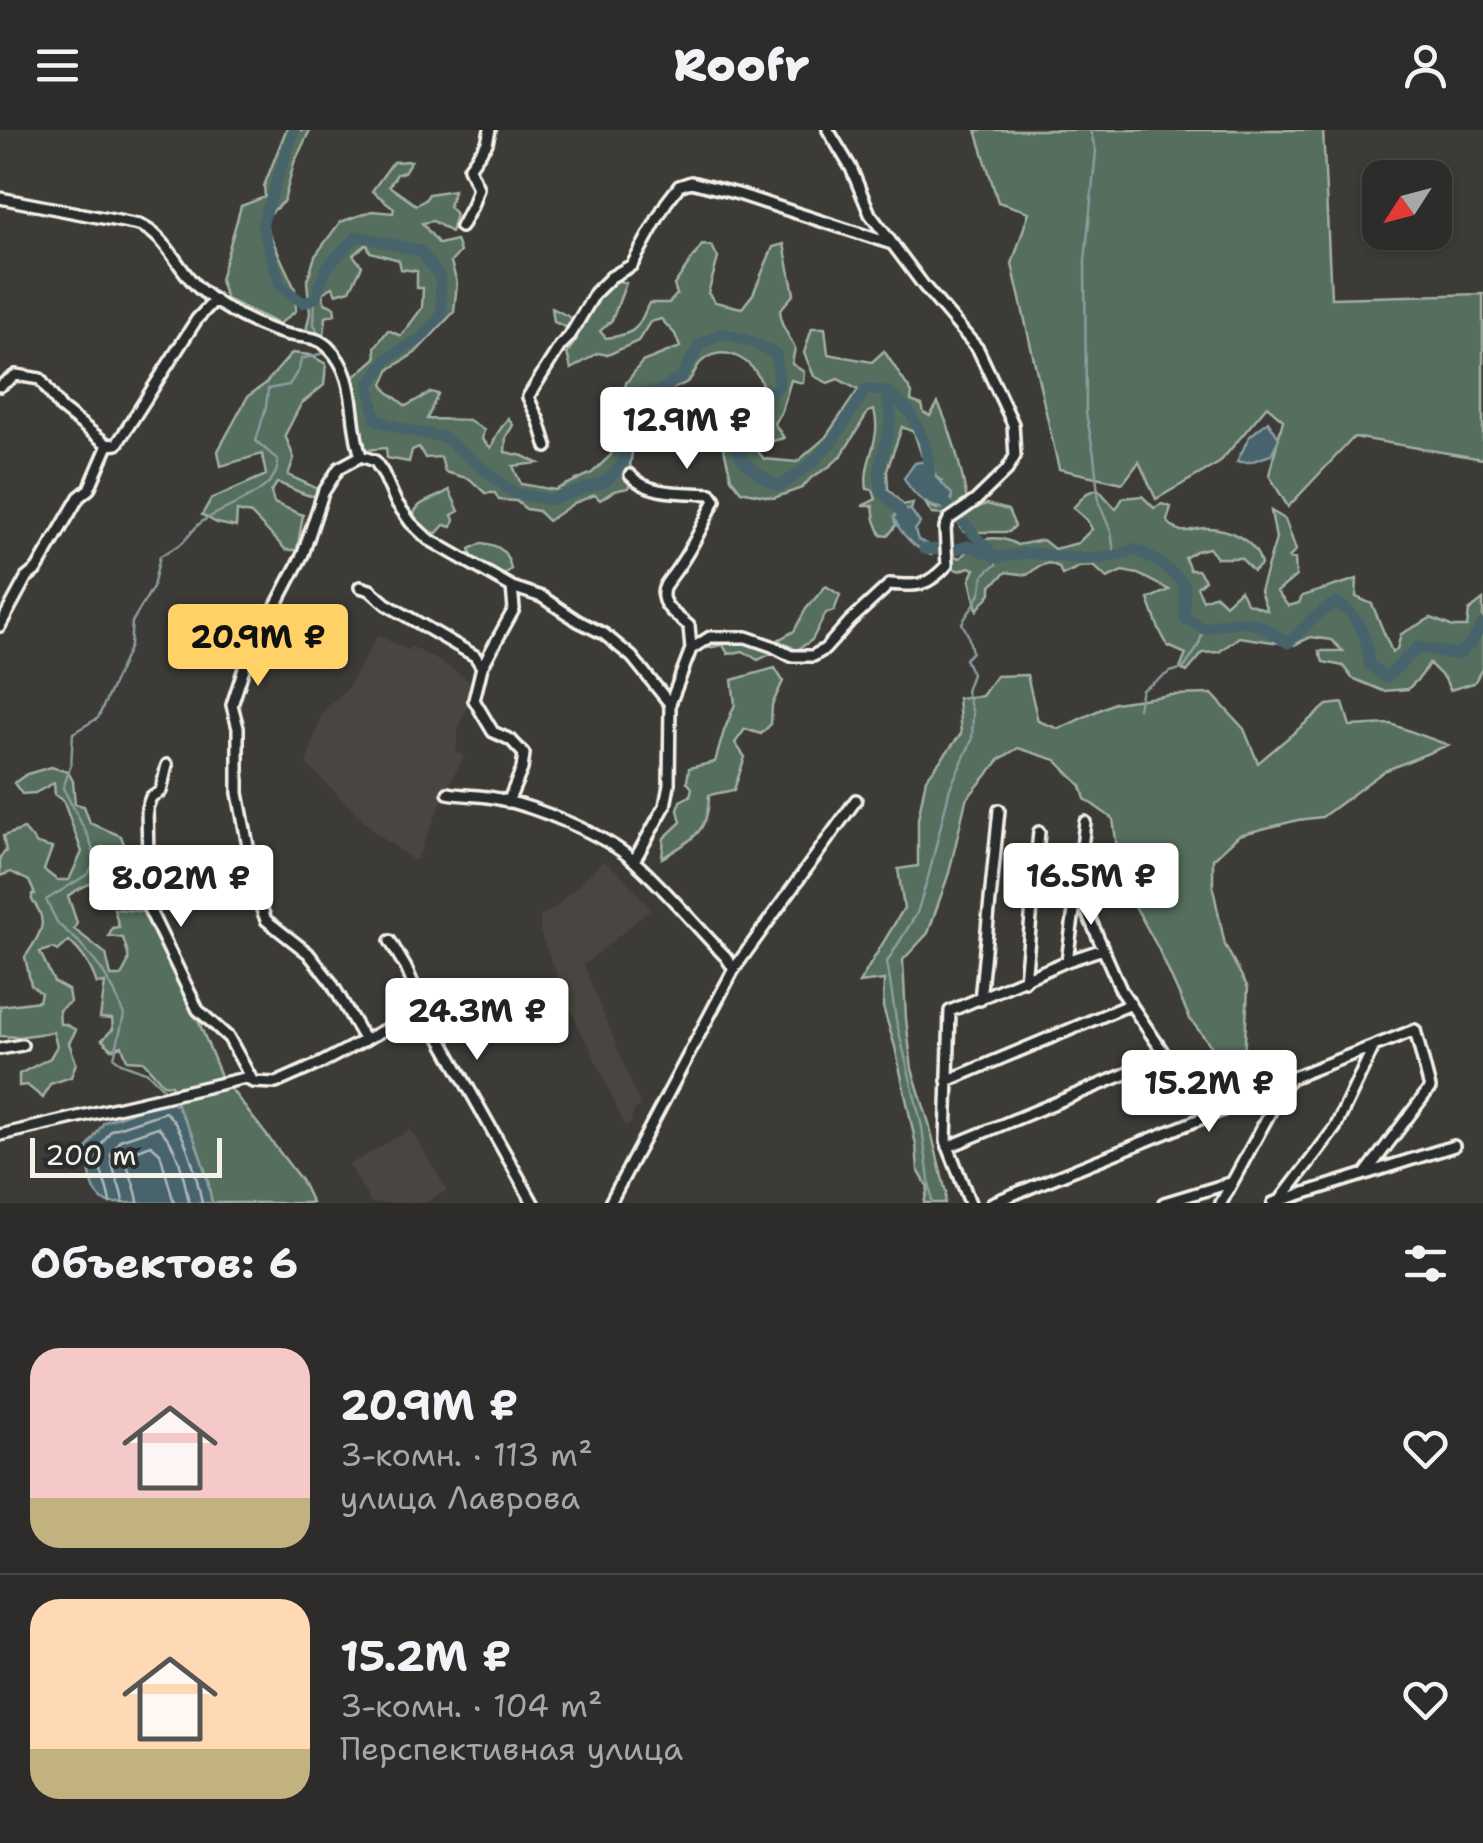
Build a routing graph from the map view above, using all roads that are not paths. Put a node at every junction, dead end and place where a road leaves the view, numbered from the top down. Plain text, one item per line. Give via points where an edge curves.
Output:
1 (490, 130) edge
2 (828, 130) edge
3 (0, 198) edge
4 (461, 227) dead end
5 (894, 245) junction
6 (215, 300) junction
7 (0, 386) edge
8 (108, 446) junction
9 (547, 446) dead end
10 (361, 456) junction
11 (630, 474) dead end
12 (360, 587) dead end
13 (512, 587) junction
14 (0, 626) edge
15 (691, 649) junction
16 (482, 668) junction
17 (670, 704) junction
18 (166, 765) dead end
19 (448, 793) dead end
20 (856, 800) dead end
21 (508, 802) junction
22 (998, 810) dead end
23 (1085, 822) dead end
24 (1039, 832) dead end
25 (634, 861) junction
26 (1077, 889) junction
27 (390, 941) dead end
28 (1103, 949) junction
29 (1067, 961) junction
30 (734, 969) junction
31 (1024, 981) junction
32 (980, 1000) junction
33 (1131, 1004) junction
34 (424, 1009) junction
35 (364, 1039) junction
36 (22, 1045) dead end
37 (1374, 1046) junction
38 (0, 1050) edge
39 (1167, 1057) junction
40 (947, 1081) junction
41 (253, 1082) junction
42 (1286, 1083) junction
43 (1206, 1115) junction
44 (2, 1135) edge
45 (948, 1146) junction
46 (1454, 1146) dead end
47 (1364, 1174) junction
48 (1230, 1182) junction
49 (1277, 1202) edge
50 (533, 1203) edge
51 (610, 1203) edge
52 (970, 1203) edge
53 (992, 1203) edge
54 (1164, 1203) edge
55 (1221, 1203) edge

1 - 4 street via 469,168 478,188
2 - 5 street via 870,214
3 - 6 street via 152,230
5 - 9 street via 738,194 690,182 678,186 632,265 595,293 528,397
5 - 15 street via 978,349 1013,424 1015,456 1008,470 945,528 947,565 934,579 915,587 890,584 813,656 791,656 746,637 710,637
6 - 8 street via 118,444
6 - 10 street via 328,346 349,378
7 - 8 street via 16,375 40,379 61,408
8 - 14 street
10 - 13 street via 374,460 396,502 428,539
10 - 35 street via 339,468 324,493 232,706 238,793 266,920 308,953
11 - 15 street via 649,489 714,498 663,592 670,610 689,626
12 - 16 street via 475,656
13 - 16 street via 514,609
13 - 17 street via 604,634
15 - 17 street
16 - 21 street via 474,700 493,732 524,754
17 - 25 street via 665,806
18 - 41 street via 160,791 146,808 149,909 198,1010 230,1038
19 - 21 street
20 - 30 street
21 - 25 street via 614,845
22 - 32 street
23 - 26 street
24 - 31 street
25 - 30 street
26 - 28 street
26 - 29 street
27 - 34 street
28 - 29 street
28 - 33 street
29 - 31 street
30 - 51 street
31 - 32 street
32 - 40 street via 950,1012
33 - 39 street
33 - 40 street
34 - 35 street
34 - 50 street
35 - 41 street via 276,1083
36 - 38 street
37 - 42 street
37 - 47 street via 1415,1030 1430,1088
37 - 49 street via 1335,1128
39 - 43 street
39 - 45 street
40 - 45 street
41 - 44 street via 245,1078
42 - 43 street
42 - 48 street
43 - 53 street
45 - 52 street
46 - 47 street
47 - 49 street
48 - 54 street
48 - 55 street

